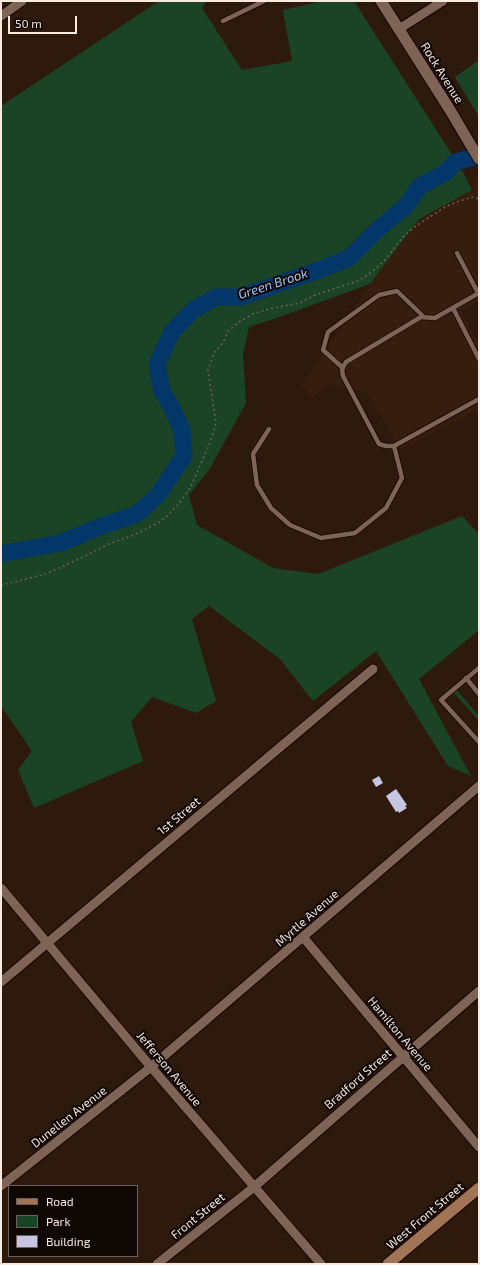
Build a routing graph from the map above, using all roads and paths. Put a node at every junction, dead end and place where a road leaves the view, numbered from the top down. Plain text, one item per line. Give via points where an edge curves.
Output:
1 (22, 1) edge
2 (264, 1) edge
3 (381, 1) edge
4 (443, 1) edge
5 (1, 16) edge
6 (223, 21) dead end
7 (399, 29) junction
8 (479, 159) edge
9 (479, 199) edge
10 (457, 253) dead end
11 (479, 293) edge
12 (453, 308) junction
13 (424, 317) junction
14 (479, 359) edge
15 (343, 368) junction
16 (479, 399) edge
17 (269, 429) dead end
18 (394, 446) junction
19 (1, 586) edge
20 (479, 668) edge
21 (372, 669) dead end
22 (466, 678) junction
23 (479, 694) edge
24 (479, 742) edge
25 (479, 786) edge
26 (1, 888) edge
27 (303, 937) junction
28 (47, 943) junction
29 (1, 982) edge
30 (479, 991) edge
31 (403, 1056) junction
32 (151, 1067) junction
33 (479, 1147) edge
34 (1, 1186) edge
35 (254, 1187) junction
36 (479, 1188) edge
37 (157, 1264) edge
38 (321, 1264) edge
39 (388, 1264) edge

1 - 5 street
2 - 6 lane
3 - 7 street, Rock Avenue
4 - 7 street
7 - 8 street, Rock Avenue
9 - 19 path via 473,197 444,207 413,228 386,259 358,281 315,295 300,303 253,314 239,322 228,331 223,343 214,353 208,370 216,423 191,486 179,504 158,523 134,535 46,574
10 - 11 lane
11 - 12 lane
12 - 13 lane via 435,318
12 - 14 lane
13 - 15 lane via 346,362
13 - 15 lane via 397,290 379,295 328,332 323,350
15 - 18 lane via 343,376 379,444
16 - 18 lane
17 - 18 lane via 253,454 257,485 271,508 290,525 321,538 355,533 386,508 402,478
20 - 22 lane
21 - 28 street, 1st Street
22 - 23 lane
22 - 24 lane via 441,700
25 - 27 street, Myrtle Avenue
26 - 28 street, Jefferson Avenue
27 - 31 street, Hamilton Avenue
27 - 32 street, Myrtle Avenue
28 - 29 street, 1st Street
28 - 32 street, Jefferson Avenue
30 - 31 street, Bradford Street
31 - 33 street, Hamilton Avenue
31 - 35 street, Bradford Street
32 - 34 street, Dunellen Avenue
32 - 35 street, Jefferson Avenue
35 - 37 street, Front Street
35 - 38 street, Jefferson Avenue
36 - 39 main road, West Front Street

